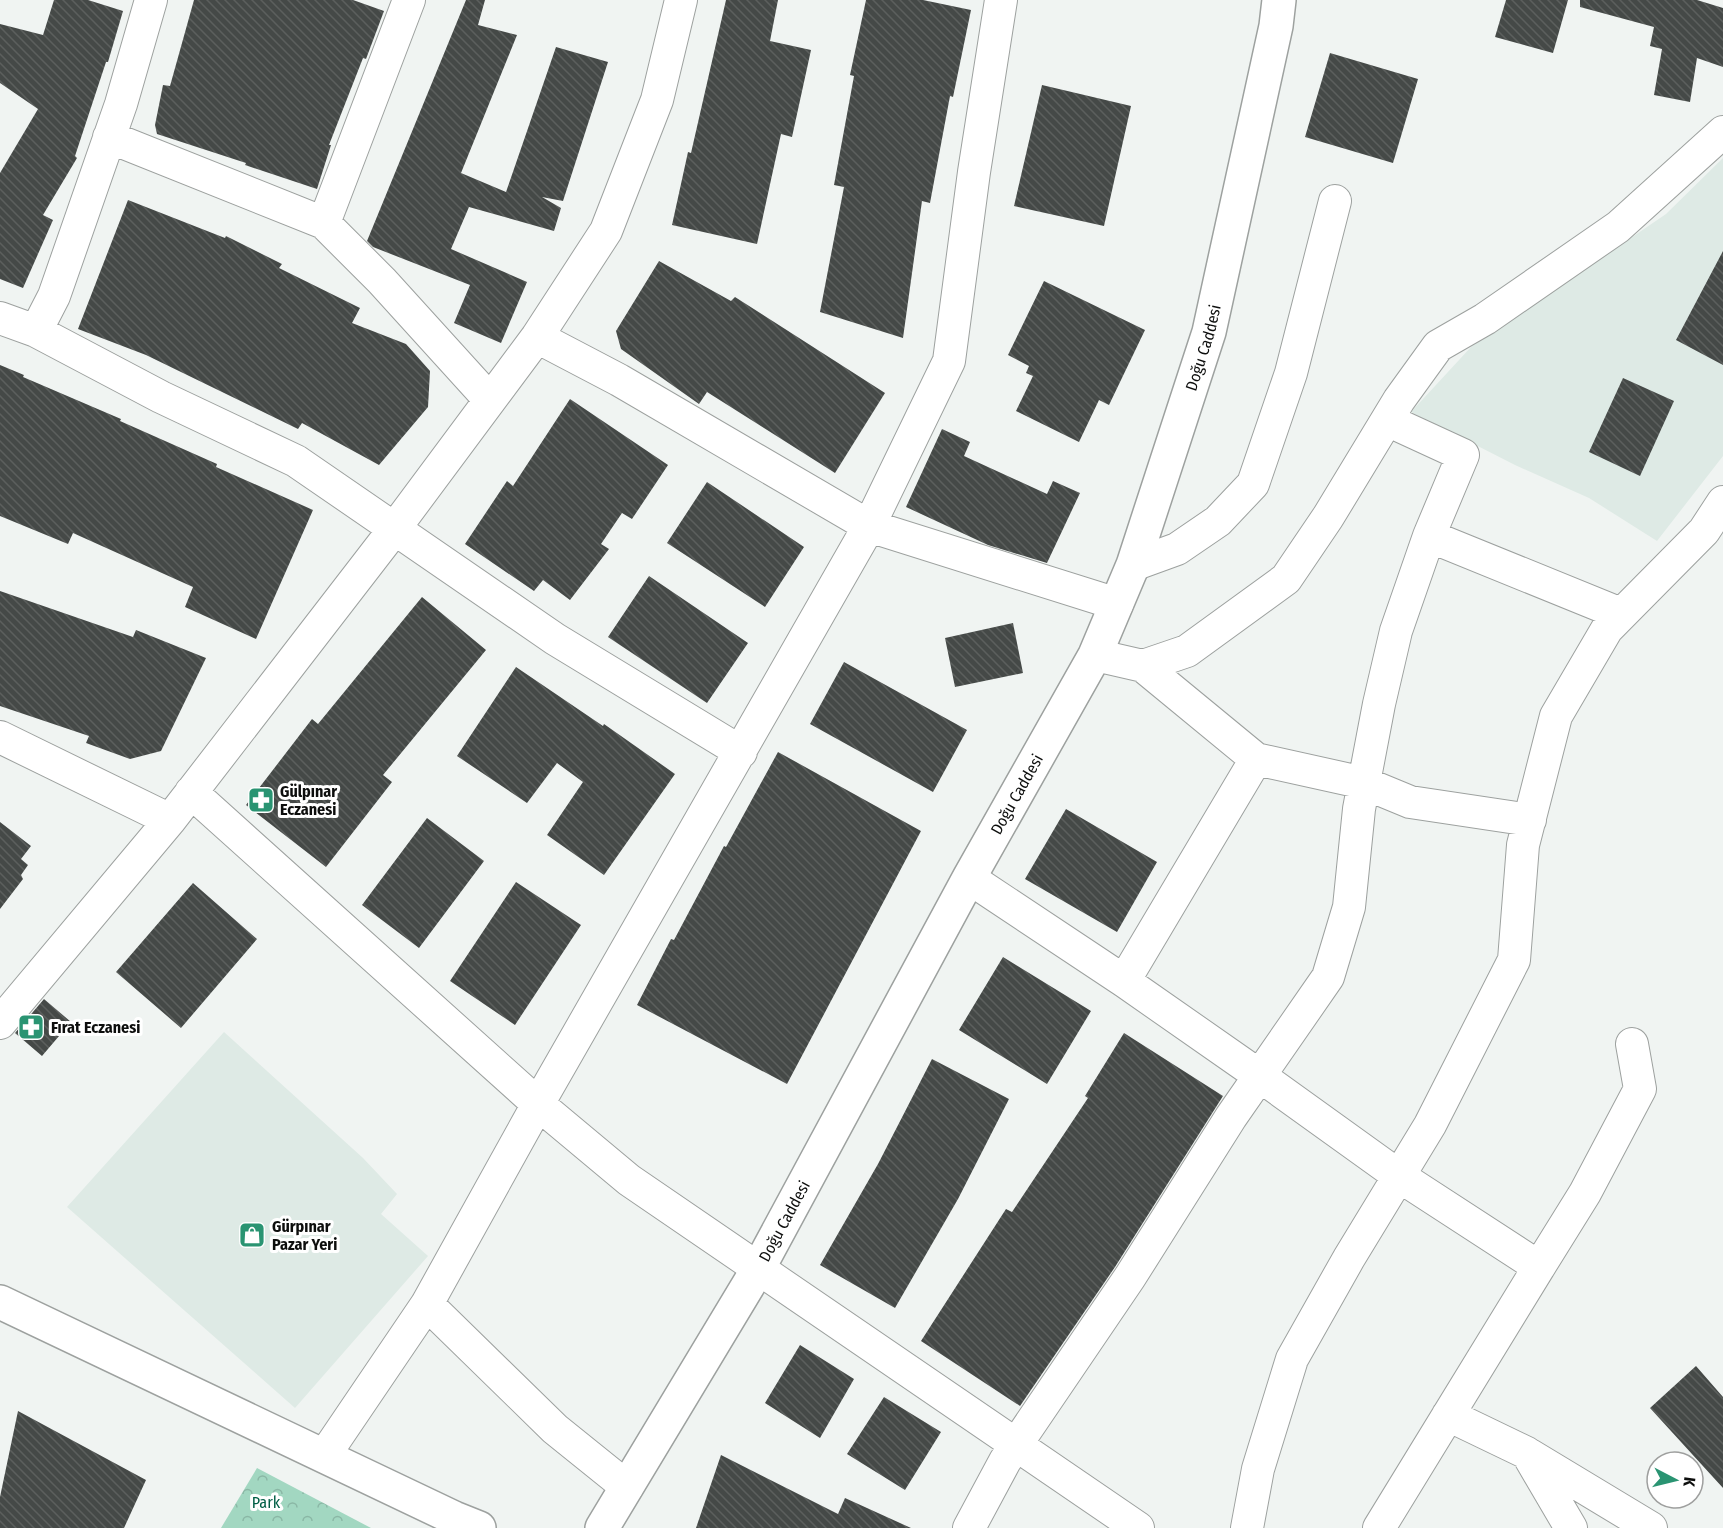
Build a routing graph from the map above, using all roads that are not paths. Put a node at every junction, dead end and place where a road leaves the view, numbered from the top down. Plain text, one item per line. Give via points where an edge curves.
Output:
1 (151, 0) edge
2 (409, 0) edge
3 (681, 0) edge
4 (1001, 0) edge
5 (1279, 0) edge
6 (1723, 132) edge
7 (109, 137) junction
8 (1335, 201) dead end
9 (324, 223) junction
10 (0, 318) edge
11 (36, 331) junction
12 (537, 337) junction
13 (490, 400) junction
14 (1387, 420) junction
15 (1723, 502) edge
16 (869, 526) junction
17 (394, 528) junction
18 (1429, 536) junction
19 (1133, 565) junction
20 (1117, 604) junction
21 (1621, 614) junction
22 (1095, 655) junction
23 (1143, 666) junction
24 (0, 737) edge
25 (741, 752) junction
26 (1256, 759) junction
27 (1364, 783) junction
28 (191, 792) junction
29 (170, 820) junction
30 (1530, 820) junction
31 (969, 878) junction
32 (1124, 981) junction
33 (0, 1023) edge
34 (1632, 1044) dead end
35 (1260, 1076) junction
36 (538, 1104) junction
37 (1399, 1176) junction
38 (1539, 1267) junction
39 (758, 1269) junction
40 (0, 1302) edge
41 (427, 1304) junction
42 (1448, 1415) junction
43 (1016, 1445) junction
44 (1527, 1452) junction
45 (324, 1456) junction
46 (627, 1487) junction
47 (479, 1528) edge
48 (602, 1528) edge
49 (969, 1528) edge
50 (1138, 1528) edge
51 (1247, 1528) edge
52 (1379, 1528) edge
53 (1571, 1528) edge
54 (1651, 1528) edge

1 - 7 street
2 - 9 street
3 - 12 street via 657,100 606,231
4 - 16 street via 949,361
5 - 19 street, Doğu Caddesi via 1209,332
6 - 14 street via 1618,227 1485,319 1438,346
7 - 9 street
7 - 11 street via 54,296
8 - 19 street via 1291,373 1253,484 1218,521 1177,549
9 - 13 street
10 - 11 street
11 - 17 street via 161,397 296,461
12 - 13 street
12 - 16 street via 619,380
13 - 17 street
14 - 18 street via 1462,455
14 - 23 street via 1286,579 1187,651
15 - 21 street via 1704,531
16 - 20 street
16 - 25 street
17 - 25 street via 555,639
17 - 28 street
18 - 21 street
18 - 27 street via 1396,631
19 - 20 street, Doğu Caddesi
20 - 22 street, Doğu Caddesi
21 - 30 street via 1607,629 1556,716
22 - 23 street
22 - 31 street, Doğu Caddesi
23 - 26 street
24 - 29 street
25 - 36 street
26 - 27 street
26 - 32 street
27 - 30 street via 1410,802
27 - 35 street via 1349,907 1328,977
28 - 29 street
28 - 36 street
29 - 33 street
30 - 37 street via 1523,845 1514,960 1430,1125
31 - 32 street
31 - 39 street, Doğu Caddesi
32 - 35 street
34 - 38 street via 1640,1089 1585,1193
35 - 37 street
35 - 43 street
36 - 39 street via 629,1180
36 - 41 street
37 - 38 street
37 - 51 street via 1292,1359 1258,1469
38 - 42 street
39 - 43 street
39 - 46 street, Doğu Caddesi
40 - 45 street
41 - 45 street
41 - 46 street via 555,1429
42 - 44 street
42 - 52 street
43 - 49 street
43 - 50 street
44 - 53 street
44 - 54 street
45 - 47 street
46 - 48 street, Doğu Caddesi

